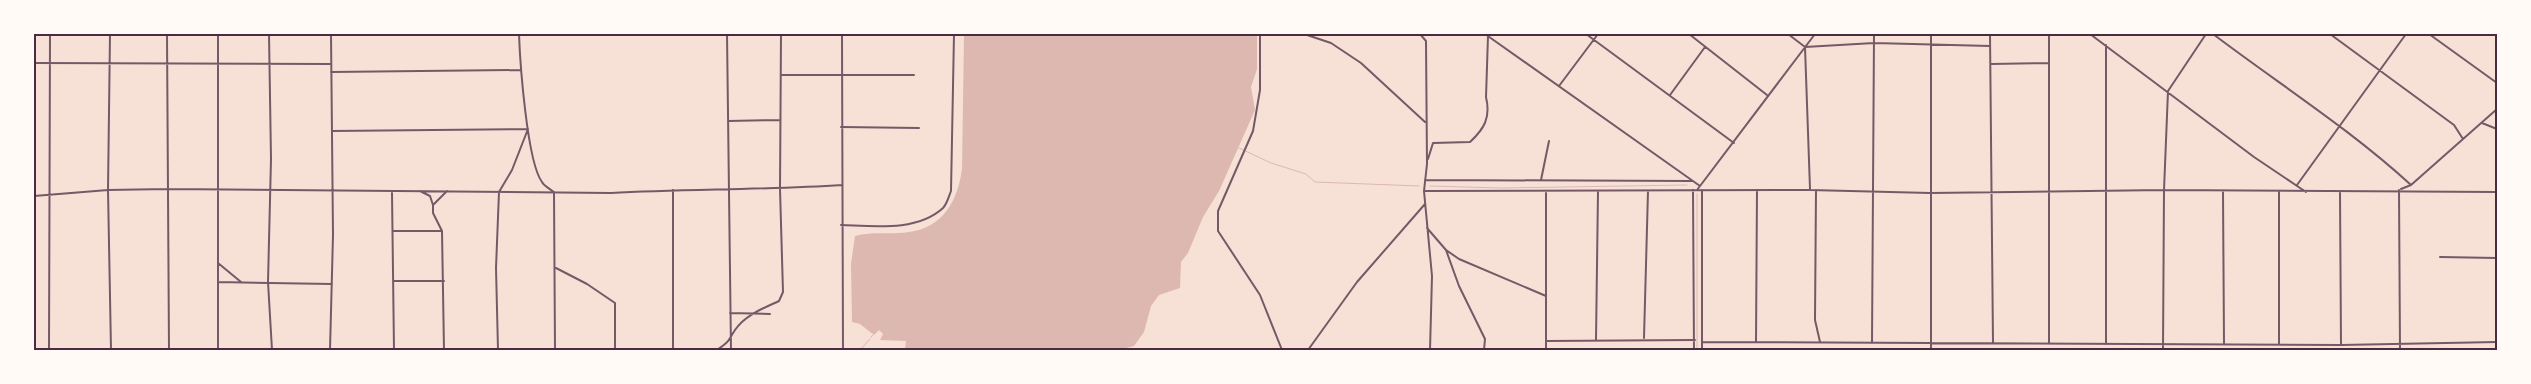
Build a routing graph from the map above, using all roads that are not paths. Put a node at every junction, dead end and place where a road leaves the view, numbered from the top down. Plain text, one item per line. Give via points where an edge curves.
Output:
1 (50, 34) edge
2 (110, 34) edge
3 (167, 34) edge
4 (218, 34) edge
5 (269, 34) edge
6 (331, 34) edge
7 (519, 34) edge
8 (727, 34) edge
9 (781, 34) edge
10 (842, 34) edge
11 (954, 34) edge
12 (1260, 34) edge
13 (1304, 34) edge
14 (1420, 34) edge
15 (1485, 34) edge
16 (1586, 34) edge
17 (1598, 34) edge
18 (1689, 34) edge
19 (1788, 34) edge
20 (1815, 34) edge
21 (1874, 34) edge
22 (1931, 34) edge
23 (1990, 34) edge
24 (2050, 34) edge
25 (2090, 34) edge
26 (2206, 34) edge
27 (2213, 34) edge
28 (2330, 34) edge
29 (2406, 34) edge
30 (2429, 34) edge
31 (1488, 36) junction
32 (1594, 39) junction
33 (1874, 43) junction
34 (1931, 45) junction
35 (2106, 45) junction
36 (1990, 46) junction
37 (1705, 47) junction
38 (1805, 47) junction
39 (218, 62) junction
40 (34, 63) edge
41 (50, 63) junction
42 (166, 63) junction
43 (268, 63) junction
44 (2049, 63) junction
45 (331, 64) junction
46 (1991, 64) junction
47 (110, 65) junction
48 (520, 70) junction
49 (2380, 70) junction
50 (331, 72) junction
51 (781, 75) junction
52 (842, 75) junction
53 (914, 75) dead end
54 (2497, 83) edge
55 (1559, 86) junction
56 (2168, 92) junction
57 (1767, 95) junction
58 (1670, 96) junction
59 (2497, 109) edge
60 (781, 120) junction
61 (728, 121) junction
62 (1426, 123) junction
63 (2482, 123) junction
64 (842, 127) junction
65 (2340, 127) junction
66 (528, 128) junction
67 (919, 128) dead end
68 (2497, 129) edge
69 (332, 130) junction
70 (2463, 139) junction
71 (1549, 141) dead end
72 (1734, 143) junction
73 (1427, 161) junction
74 (1425, 180) junction
75 (1541, 180) junction
76 (1692, 181) junction
77 (842, 185) junction
78 (2296, 185) junction
79 (2411, 185) junction
80 (1700, 186) junction
81 (167, 189) junction
82 (780, 189) junction
83 (108, 190) junction
84 (271, 190) junction
85 (333, 190) junction
86 (673, 190) junction
87 (728, 190) junction
88 (1695, 190) junction
89 (1702, 190) junction
90 (1757, 190) junction
91 (1810, 190) junction
92 (1816, 190) junction
93 (2164, 190) junction
94 (2399, 190) junction
95 (217, 191) junction
96 (420, 191) junction
97 (448, 191) junction
98 (1424, 191) junction
99 (1598, 191) junction
100 (1648, 191) junction
101 (2107, 191) junction
102 (2223, 191) junction
103 (392, 192) junction
104 (499, 192) junction
105 (554, 192) junction
106 (1546, 192) junction
107 (1874, 192) junction
108 (1993, 192) junction
109 (2048, 192) junction
110 (2280, 192) junction
111 (2306, 192) junction
112 (2340, 192) junction
113 (2497, 192) edge
114 (1930, 193) junction
115 (34, 196) edge
116 (49, 196) junction
117 (1425, 204) junction
118 (433, 205) junction
119 (841, 225) junction
120 (1427, 228) junction
121 (393, 231) junction
122 (442, 231) junction
123 (1446, 250) junction
124 (2440, 257) dead end
125 (2497, 258) edge
126 (218, 263) junction
127 (556, 268) junction
128 (392, 281) junction
129 (444, 281) junction
130 (218, 282) junction
131 (241, 282) junction
132 (268, 282) junction
133 (332, 284) junction
134 (1546, 296) junction
135 (730, 313) junction
136 (753, 313) junction
137 (770, 314) dead end
138 (1644, 339) junction
139 (1596, 340) junction
140 (1695, 340) junction
141 (731, 341) junction
142 (1546, 341) junction
143 (1702, 342) junction
144 (1756, 342) junction
145 (1820, 342) junction
146 (1872, 342) junction
147 (1931, 342) junction
148 (2497, 342) edge
149 (1993, 343) junction
150 (2049, 343) junction
151 (2163, 343) junction
152 (2400, 343) junction
153 (2106, 344) junction
154 (2224, 344) junction
155 (2279, 344) junction
156 (2341, 345) junction
157 (49, 350) edge
158 (111, 350) edge
159 (169, 350) edge
160 (218, 350) edge
161 (272, 350) edge
162 (330, 350) edge
163 (394, 350) edge
164 (444, 350) edge
165 (498, 350) edge
166 (555, 350) edge
167 (615, 350) edge
168 (673, 350) edge
169 (717, 350) edge
170 (731, 350) edge
171 (843, 350) edge
172 (1282, 350) edge
173 (1308, 350) edge
174 (1430, 350) edge
175 (1484, 350) edge
176 (1546, 350) edge
177 (1694, 350) edge
178 (1702, 350) edge
179 (1931, 350) edge
180 (2163, 350) edge
181 (2400, 350) edge

1 - 41 street
2 - 47 street
3 - 42 street
4 - 39 street
5 - 43 street
6 - 45 street
7 - 48 street
8 - 61 street
9 - 51 street
10 - 52 street
11 - 119 street via 952,191 944,207 922,221 888,226
12 - 172 street via 1260,90 1253,131 1218,210 1218,231 1260,295
13 - 62 street via 1331,43 1361,63
14 - 62 street via 1426,41
15 - 31 street
16 - 32 street
17 - 32 street
18 - 37 street
19 - 38 street
20 - 38 street
21 - 33 street
22 - 34 street
23 - 36 street
24 - 44 street
25 - 35 street
26 - 56 street
27 - 65 street
28 - 49 street
29 - 49 street
30 - 54 street
31 - 55 street
31 - 73 street via 1488,105 1484,130 1470,142 1433,143
32 - 55 street
32 - 58 street
33 - 34 street
33 - 38 street
33 - 107 street
34 - 36 street
34 - 114 street
35 - 56 street
35 - 101 street
36 - 46 street
37 - 57 street
37 - 58 street
38 - 57 street
38 - 91 street
39 - 42 street
39 - 43 street
39 - 95 street
40 - 41 street
41 - 47 street
41 - 116 street
42 - 47 street
42 - 81 street
43 - 45 street
43 - 84 street
44 - 46 street
44 - 109 street
45 - 50 street
46 - 108 street
47 - 83 street
48 - 50 street
48 - 66 street
49 - 65 street
49 - 70 street via 2454,125
50 - 69 street
51 - 52 street
51 - 60 street
52 - 53 street
52 - 64 street
55 - 76 street
56 - 78 street
56 - 93 street
57 - 72 street
58 - 72 street
59 - 63 street
60 - 61 street
60 - 82 street
61 - 87 street
62 - 73 street
63 - 68 street
63 - 70 street
64 - 67 street
64 - 77 street
65 - 78 street
65 - 79 street
66 - 69 street
66 - 104 street via 512,170
66 - 105 street via 541,182
69 - 85 street
70 - 79 street
71 - 75 street
72 - 80 street
73 - 74 street
74 - 75 street
74 - 98 street
75 - 76 street
76 - 80 street
77 - 82 street
77 - 119 street
78 - 111 street
79 - 94 street
80 - 88 street
81 - 83 street
81 - 95 street
81 - 159 street
82 - 87 street
82 - 136 street via 783,292 779,301
83 - 116 street
83 - 158 street
84 - 85 street
84 - 95 street
84 - 132 street
85 - 103 street
85 - 133 street
86 - 87 street
86 - 105 street
86 - 168 street
87 - 135 street
88 - 89 street
88 - 100 street
88 - 140 street
89 - 90 street
89 - 143 street
90 - 91 street
90 - 144 street
91 - 92 street
92 - 107 street
92 - 145 street via 1815,320
93 - 101 street
93 - 102 street
93 - 151 street
94 - 112 street
94 - 113 street
94 - 152 street
95 - 126 street
96 - 97 street
96 - 103 street
96 - 118 street via 430,196
97 - 104 street
97 - 118 street
98 - 106 street
98 - 117 street
99 - 100 street
99 - 106 street
99 - 139 street
100 - 138 street
101 - 109 street
101 - 153 street
102 - 110 street
102 - 154 street
103 - 121 street
104 - 105 street
104 - 165 street via 496,268
105 - 127 street
106 - 134 street
107 - 114 street
107 - 146 street
108 - 109 street
108 - 114 street
108 - 149 street
109 - 150 street
110 - 111 street
110 - 155 street
111 - 112 street
112 - 156 street
114 - 147 street
115 - 116 street
116 - 157 street
117 - 120 street
117 - 173 street via 1357,282
118 - 122 street via 433,213
119 - 171 street
120 - 123 street
120 - 174 street via 1432,276
121 - 122 street
121 - 128 street
122 - 129 street
123 - 134 street via 1459,259
123 - 175 street via 1459,286 1485,339
124 - 125 street
126 - 130 street
126 - 131 street
127 - 166 street
127 - 167 street via 615,303
128 - 129 street
128 - 163 street
129 - 164 street
130 - 131 street
130 - 160 street
131 - 132 street
132 - 133 street
132 - 161 street
133 - 162 street
134 - 142 street
135 - 136 street
135 - 141 street
136 - 137 street
136 - 141 street via 735,329
138 - 139 street
138 - 140 street
139 - 142 street
140 - 177 street
141 - 169 street
141 - 170 street
142 - 176 street
143 - 144 street
143 - 178 street
144 - 145 street
145 - 146 street
146 - 147 street
147 - 149 street
147 - 179 street
148 - 152 street
149 - 150 street
150 - 153 street
151 - 153 street
151 - 154 street
151 - 180 street
152 - 156 street
152 - 181 street
154 - 155 street
155 - 156 street

